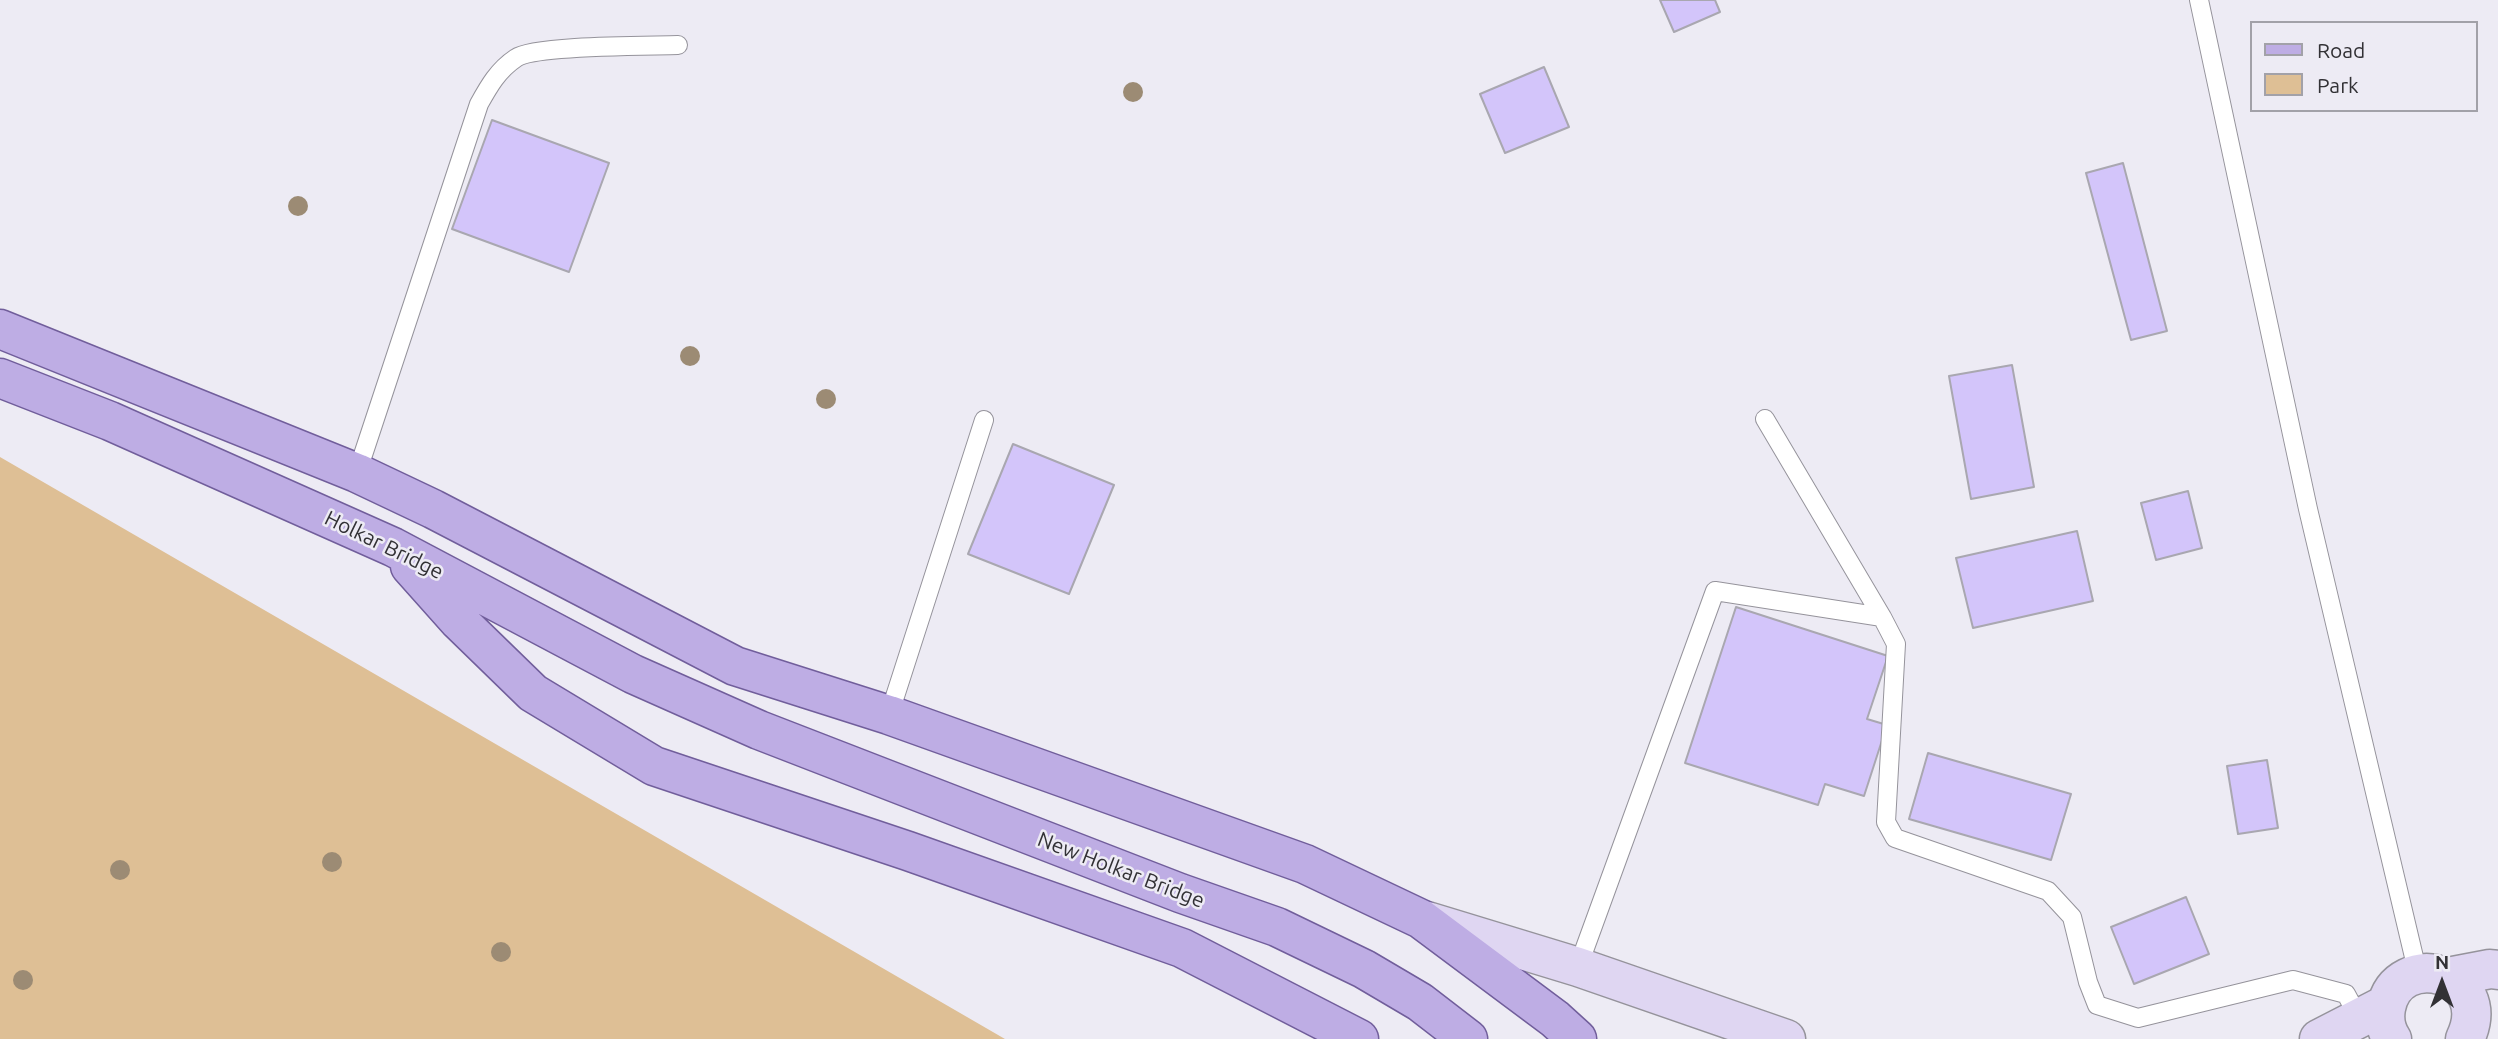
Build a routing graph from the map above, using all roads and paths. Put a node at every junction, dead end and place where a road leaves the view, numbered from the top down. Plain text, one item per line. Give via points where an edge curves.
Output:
1 (2199, 0) edge
2 (678, 45) dead end
3 (0, 329) edge
4 (0, 378) edge
5 (1765, 419) dead end
6 (984, 420) dead end
7 (357, 473) junction
8 (393, 547) junction
9 (1882, 617) junction
10 (889, 715) junction
11 (759, 730) joint
12 (1421, 919) junction
13 (1578, 967) junction
14 (2498, 971) edge
15 (2433, 975) junction
16 (2379, 1020) edge
17 (2498, 1036) edge
18 (1359, 1039) edge
19 (1468, 1039) edge
20 (1577, 1039) edge
21 (1786, 1039) edge
22 (2319, 1039) edge
23 (2465, 1039) edge
24 (2476, 1039) edge

1 - 15 lane via 2308,509
2 - 7 lane via 552,50 518,56 495,76 479,104
3 - 7 main road
4 - 8 main road, Holkar Bridge via 110,421
5 - 9 lane
6 - 10 lane
7 - 10 main road via 735,666
8 - 11 main road, Holkar Bridge via 633,674
8 - 18 main road via 459,621 533,692 654,766 1182,948
9 - 13 lane via 1715,591
9 - 16 lane via 1896,644 1886,822 1895,838 2048,891 2073,917 2097,1005 2138,1018 2293,980 2346,994
10 - 12 main road via 1305,864
11 - 19 main road, New Holkar Bridge via 1278,927 1420,1002
12 - 13 street
12 - 20 main road
13 - 21 street
14 - 15 street
15 - 16 street via 2404,980 2393,990
15 - 23 street via 2460,985 2469,998 2471,1027
16 - 22 street
17 - 24 street

